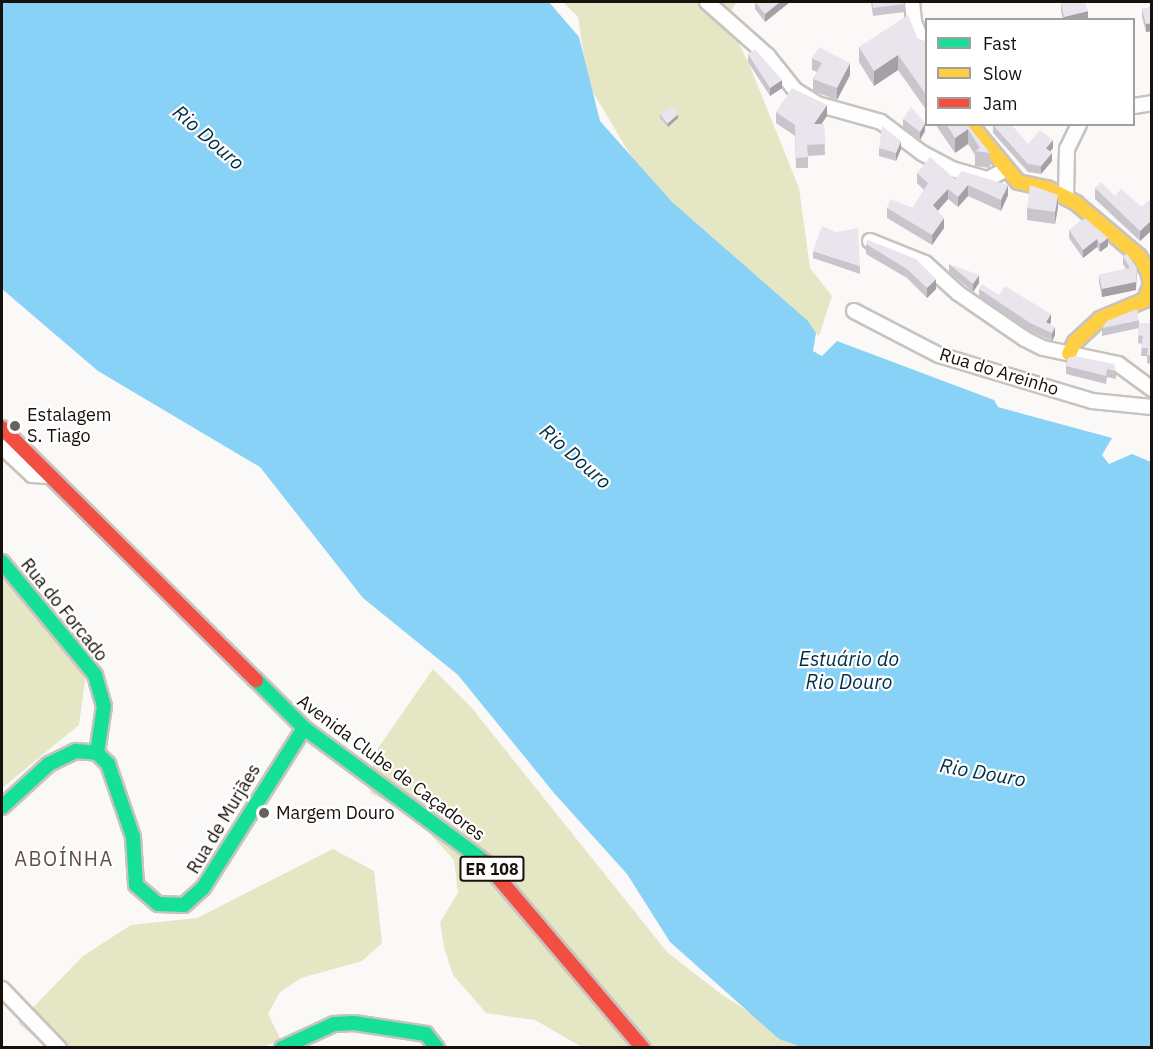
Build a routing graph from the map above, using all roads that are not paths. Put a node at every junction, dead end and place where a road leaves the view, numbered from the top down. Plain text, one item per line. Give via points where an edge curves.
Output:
1 (707, 2) edge
2 (912, 2) edge
3 (925, 46) edge
4 (1152, 104) edge
5 (1135, 106) edge
6 (972, 126) edge
7 (1078, 126) edge
8 (1005, 170) junction
9 (1066, 196) junction
10 (870, 241) edge
11 (854, 311) dead end
12 (1069, 354) junction
13 (1152, 389) edge
14 (1152, 407) edge
15 (2, 428) edge
16 (2, 447) edge
17 (49, 476) junction
18 (2, 562) edge
19 (304, 728) junction
20 (97, 753) junction
21 (2, 807) edge
22 (2, 989) edge
23 (59, 1047) edge
24 (282, 1047) edge
25 (437, 1047) edge
26 (643, 1047) edge

1 - 8 street via 768,56 795,90 817,104 881,122 922,153 952,169 988,179
2 - 3 street via 914,22
4 - 5 street
6 - 8 main road
7 - 9 street via 1068,149
8 - 9 main road via 1018,182
9 - 12 main road via 1139,256 1151,284 1145,300 1100,319 1075,342
10 - 12 street via 925,263 958,293 1025,339
11 - 14 street, Rua do Areinho via 939,355 1092,401
12 - 13 street via 1118,364
15 - 17 main road, Avenida Clube de Caçadores / ER 108
16 - 17 street via 32,475
17 - 19 main road, Avenida Clube de Caçadores / ER 108
18 - 20 main road, Rua do Forcado via 95,675 104,706
19 - 20 main road, Rua de Murjães via 203,888 184,905 171,907 145,896 136,885 133,837 108,764
19 - 26 main road, Avenida Clube de Caçadores / ER 108 via 475,853 499,875 550,942
20 - 21 main road via 76,751 49,764
22 - 23 street
24 - 25 main road via 334,1024 354,1023 426,1034

